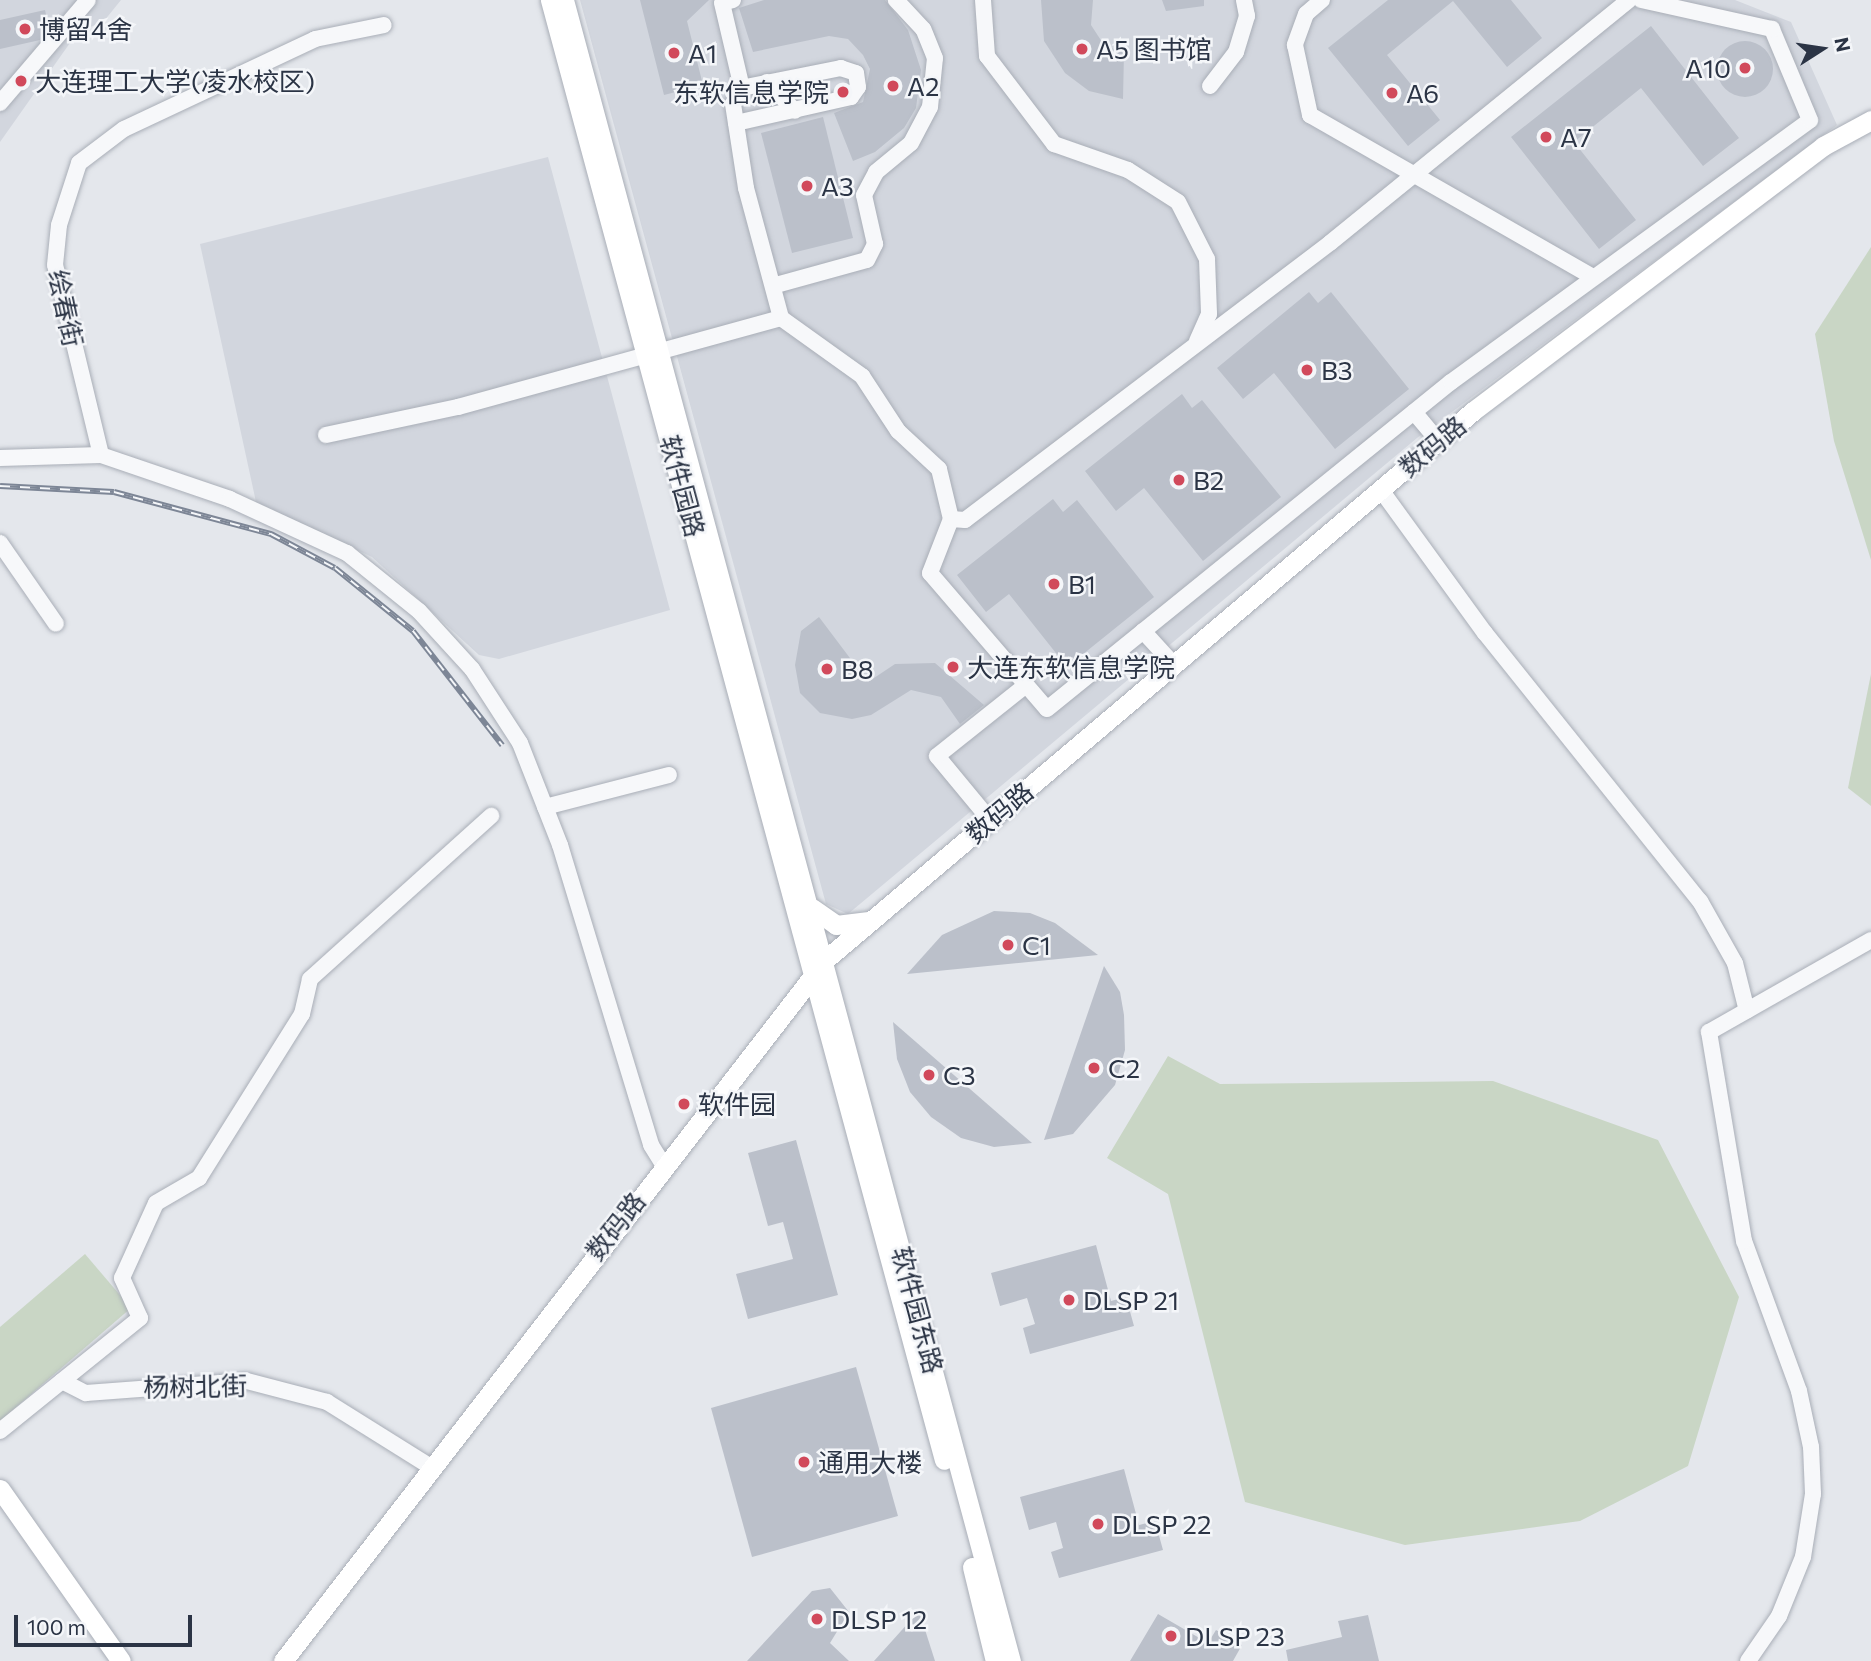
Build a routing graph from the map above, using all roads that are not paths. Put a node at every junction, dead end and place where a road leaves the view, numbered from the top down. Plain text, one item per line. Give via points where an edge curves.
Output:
1 (88, 0) edge
2 (550, 0) edge
3 (564, 0) edge
4 (733, 0) edge
5 (896, 0) edge
6 (983, 0) edge
7 (1244, 0) edge
8 (1322, 0) edge
9 (1629, 0) edge
10 (1642, 0) edge
11 (384, 25) dead end
12 (767, 82) junction
13 (1210, 86) dead end
14 (742, 88) junction
15 (0, 103) edge
16 (795, 111) junction
17 (1871, 120) edge
18 (736, 123) junction
19 (1413, 175) junction
20 (1593, 277) junction
21 (776, 285) junction
22 (781, 318) junction
23 (1196, 343) junction
24 (652, 350) junction
25 (1414, 412) junction
26 (326, 435) dead end
27 (1438, 441) junction
28 (101, 456) junction
29 (0, 458) edge
30 (1381, 489) junction
31 (951, 519) junction
32 (0, 543) edge
33 (56, 624) dead end
34 (1143, 631) junction
35 (1174, 665) junction
36 (1026, 685) junction
37 (669, 775) dead end
38 (545, 807) junction
39 (491, 816) dead end
40 (990, 820) junction
41 (812, 908) junction
42 (870, 921) junction
43 (1871, 940) edge
44 (819, 966) junction
45 (783, 1010) junction
46 (1746, 1011) junction
47 (824, 1013) junction
48 (663, 1164) junction
49 (62, 1381) junction
50 (0, 1431) edge
51 (431, 1467) junction
52 (0, 1489) edge
53 (121, 1661) edge
54 (283, 1661) edge
55 (995, 1661) edge
56 (1011, 1661) edge
57 (1748, 1661) edge

1 - 15 street
2 - 24 main road, 软件园路
3 - 24 main road, 软件园路
4 - 14 street via 722,3
5 - 21 street via 923,29 935,58 930,107 911,143 876,172 863,195 875,244 867,260
6 - 23 street via 987,56 1054,144 1128,170 1178,202 1207,259 1209,314
7 - 13 street via 1247,16 1236,52
8 - 19 street via 1298,30 1295,45 1310,115
9 - 19 street
10 - 20 street via 1772,29 1810,120
11 - 28 street, 绘春街 via 315,40 124,129 79,163 59,225 55,265
12 - 14 street
12 - 16 street
12 - 16 street via 841,68 856,73 851,97
14 - 18 street via 733,104
16 - 18 street
17 - 27 main road, 数码路 via 1824,146
18 - 21 street via 746,188
19 - 20 street
19 - 23 street
20 - 25 street
21 - 22 street
22 - 24 street
22 - 31 street via 862,376 898,431 939,470
23 - 31 street via 965,520
24 - 26 street via 458,407
24 - 41 main road, 软件园路
24 - 44 main road, 软件园路
25 - 27 street
25 - 34 street
27 - 30 main road, 数码路
28 - 29 street
28 - 38 street via 230,499 347,553 419,611 472,668 520,743
30 - 35 main road, 数码路
30 - 46 street via 1485,633 1700,901 1735,963
31 - 36 street via 930,573
32 - 33 street
34 - 35 street
34 - 36 street via 1046,709
35 - 40 main road, 数码路
36 - 40 street via 937,756
37 - 38 street
38 - 48 street via 651,1145
39 - 49 street via 310,979 302,1014 199,1178 156,1203 122,1278 141,1318
40 - 42 main road, 数码路
41 - 42 main road via 836,925
41 - 44 main road, 软件园路
42 - 44 main road, 数码路
43 - 46 street
44 - 45 main road, 数码路
44 - 47 main road, 软件园东路
44 - 56 main road, 软件园东路
45 - 47 main road via 809,1006
45 - 48 main road, 数码路
46 - 57 street via 1709,1032 1744,1241 1799,1391 1813,1494 1803,1557 1779,1616
47 - 55 main road, 软件园东路
48 - 51 main road, 数码路
49 - 50 street
49 - 51 street, 杨树北街 via 86,1393 247,1381 327,1402
51 - 54 main road, 数码路
52 - 53 main road

